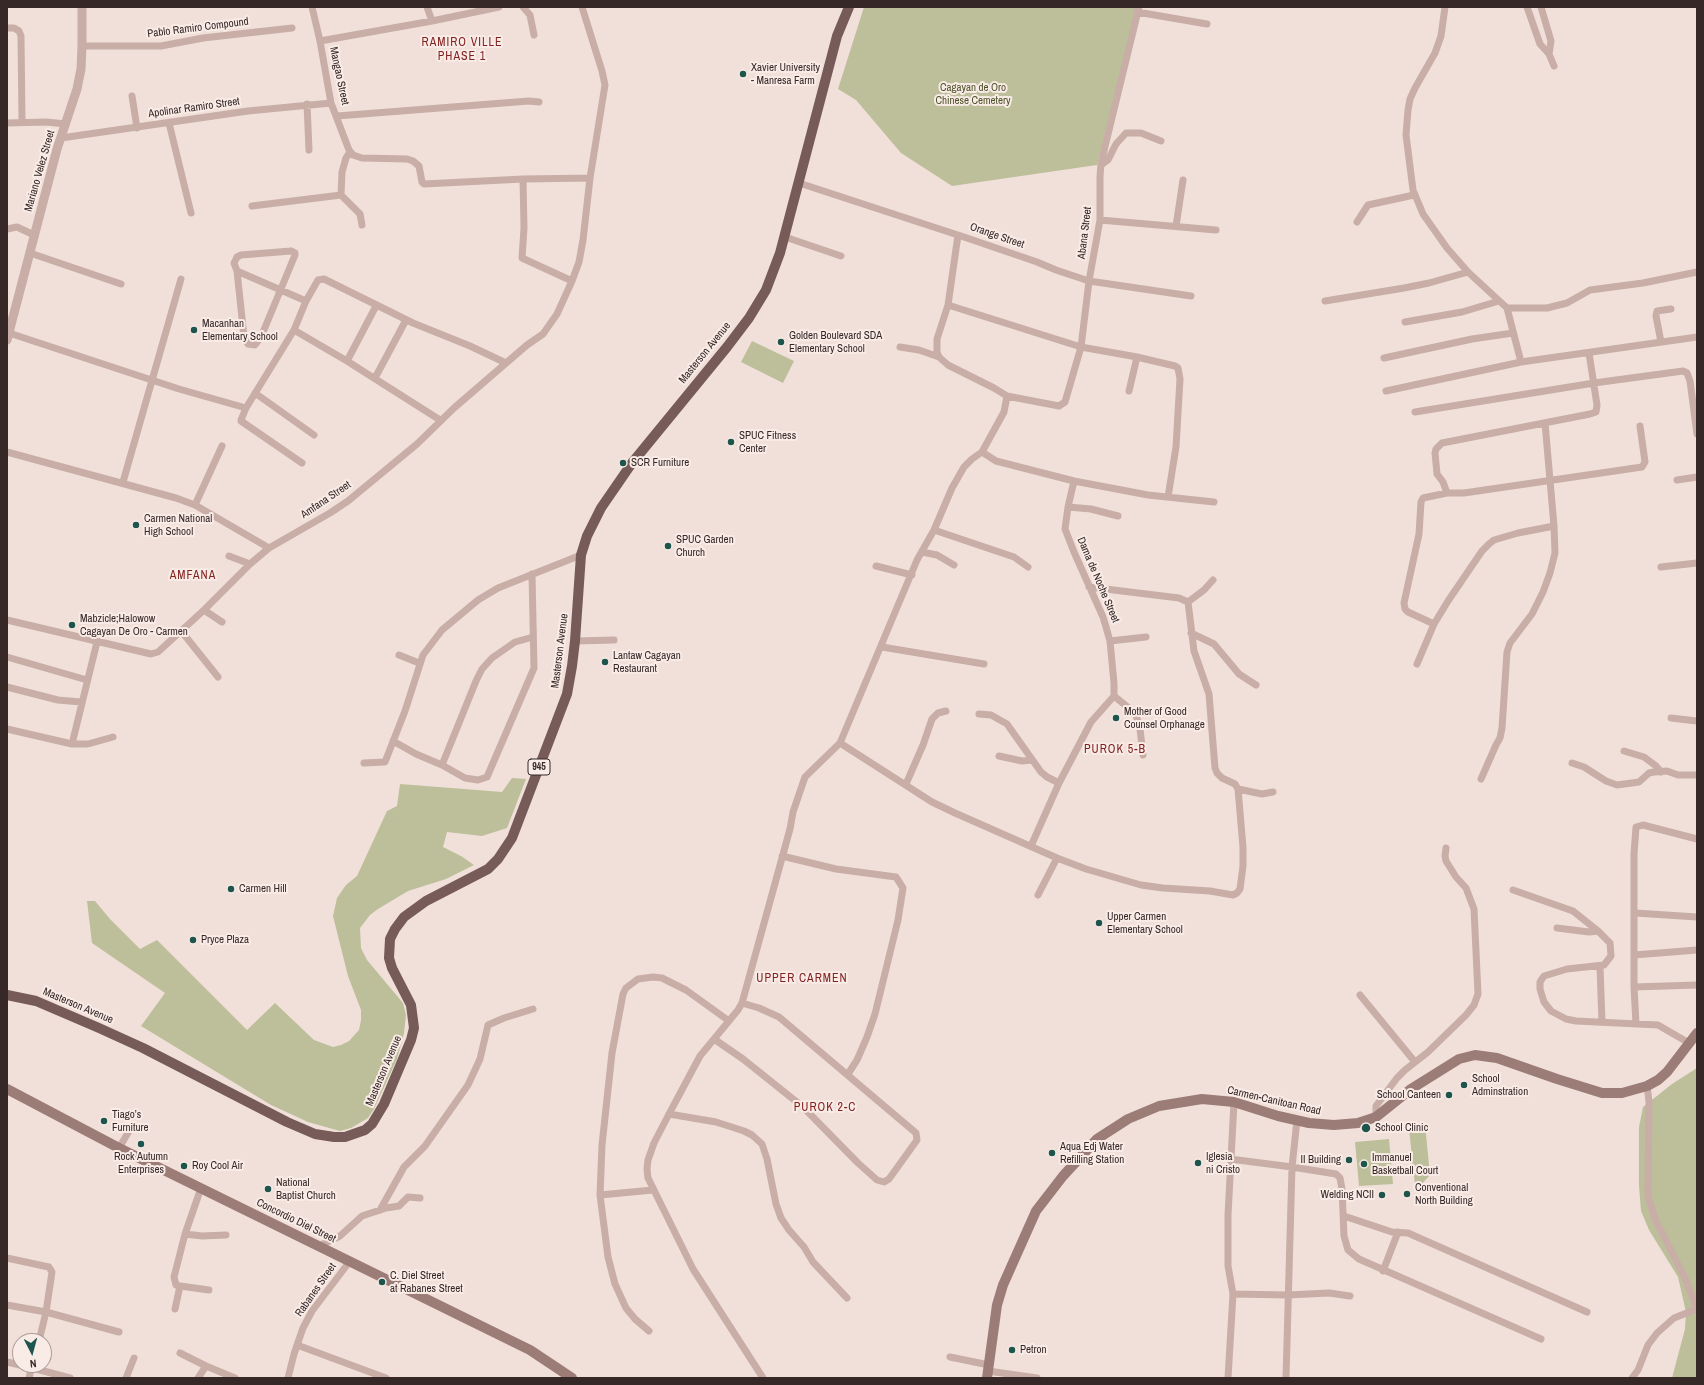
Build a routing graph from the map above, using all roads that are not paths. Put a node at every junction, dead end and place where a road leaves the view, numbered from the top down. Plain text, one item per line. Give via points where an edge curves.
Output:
1 (82, 7) edge
2 (312, 7) edge
3 (427, 7) edge
4 (499, 7) edge
5 (523, 7) edge
6 (582, 7) edge
7 (849, 7) edge
8 (1445, 7) edge
9 (1527, 7) edge
10 (1541, 7) edge
11 (1138, 9) edge
12 (432, 21) junction
13 (1207, 24) dead end
14 (7, 28) edge
15 (292, 28) dead end
16 (534, 34) dead end
17 (320, 40) junction
18 (82, 46) junction
19 (1549, 54) junction
20 (1554, 66) dead end
21 (132, 96) dead end
22 (539, 102) dead end
23 (331, 103) junction
24 (307, 104) junction
25 (337, 116) junction
26 (22, 122) junction
27 (7, 123) edge
28 (169, 123) junction
29 (66, 124) junction
30 (137, 128) junction
31 (61, 138) junction
32 (1161, 141) dead end
33 (309, 150) dead end
34 (350, 152) junction
35 (1101, 165) junction
36 (590, 178) junction
37 (523, 179) junction
38 (1183, 180) dead end
39 (798, 183) junction
40 (342, 195) junction
41 (1414, 195) junction
42 (252, 206) dead end
43 (191, 213) dead end
44 (1100, 220) junction
45 (1357, 222) dead end
46 (362, 225) dead end
47 (1176, 226) junction
48 (7, 229) edge
49 (1216, 230) dead end
50 (34, 235) junction
51 (958, 235) junction
52 (785, 237) junction
53 (30, 253) junction
54 (841, 256) dead end
55 (237, 271) junction
56 (1468, 272) junction
57 (1697, 272) edge
58 (181, 279) dead end
59 (572, 281) junction
60 (1089, 281) junction
61 (121, 284) dead end
62 (281, 289) junction
63 (1191, 296) dead end
64 (306, 301) junction
65 (1325, 301) dead end
66 (1499, 301) junction
67 (948, 304) junction
68 (376, 306) junction
69 (1506, 308) junction
70 (1671, 309) dead end
71 (406, 320) junction
72 (1405, 322) dead end
73 (294, 330) junction
74 (1513, 333) junction
75 (8, 336) edge
76 (1697, 337) edge
77 (1661, 342) junction
78 (900, 347) dead end
79 (1081, 347) junction
80 (1589, 353) junction
81 (939, 357) junction
82 (1137, 357) junction
83 (1384, 358) dead end
84 (347, 361) junction
85 (1521, 362) junction
86 (506, 363) junction
87 (375, 378) junction
88 (152, 380) junction
89 (1594, 383) junction
90 (1129, 391) dead end
91 (1386, 391) dead end
92 (255, 393) junction
93 (1006, 396) junction
94 (246, 408) junction
95 (1415, 412) dead end
96 (440, 420) junction
97 (1545, 423) junction
98 (1640, 426) dead end
99 (1697, 434) edge
100 (314, 435) dead end
101 (222, 446) dead end
102 (7, 452) edge
103 (982, 452) junction
104 (302, 463) dead end
105 (1697, 477) edge
106 (1551, 479) junction
107 (1677, 480) dead end
108 (1074, 481) junction
109 (123, 482) junction
110 (1447, 493) junction
111 (1168, 497) junction
112 (1214, 502) dead end
113 (195, 505) junction
114 (1068, 507) junction
115 (1118, 516) dead end
116 (1554, 526) junction
117 (934, 530) junction
118 (269, 548) junction
119 (922, 552) junction
120 (581, 555) junction
121 (229, 556) dead end
122 (1697, 563) edge
123 (250, 564) junction
124 (954, 565) dead end
125 (876, 566) dead end
126 (1028, 566) dead end
127 (1660, 567) dead end
128 (532, 574) junction
129 (912, 575) junction
130 (1213, 580) dead end
131 (1089, 587) junction
132 (1188, 602) junction
133 (204, 610) junction
134 (7, 620) edge
135 (222, 622) dead end
136 (1434, 624) junction
137 (182, 632) junction
138 (1191, 633) junction
139 (533, 637) junction
140 (1146, 637) dead end
141 (614, 640) dead end
142 (575, 641) junction
143 (1110, 641) junction
144 (97, 642) junction
145 (882, 647) junction
146 (399, 655) dead end
147 (7, 658) edge
148 (419, 663) junction
149 (984, 664) dead end
150 (1417, 664) dead end
151 (218, 677) dead end
152 (87, 680) junction
153 (1256, 685) dead end
154 (7, 687) edge
155 (1114, 696) junction
156 (82, 702) junction
157 (946, 711) dead end
158 (979, 714) dead end
159 (1671, 718) dead end
160 (1697, 721) edge
161 (7, 729) edge
162 (113, 737) dead end
163 (393, 741) junction
164 (840, 743) junction
165 (72, 744) junction
166 (1624, 751) dead end
167 (1143, 755) dead end
168 (999, 756) dead end
169 (1032, 760) junction
170 (364, 763) dead end
171 (1572, 763) dead end
172 (442, 765) junction
173 (1661, 772) junction
174 (1697, 775) edge
175 (1481, 779) dead end
176 (1059, 783) junction
177 (906, 784) junction
178 (1238, 789) junction
179 (1272, 792) dead end
180 (1697, 840) edge
181 (1031, 846) junction
182 (1446, 848) dead end
183 (782, 856) junction
184 (1057, 858) junction
185 (1513, 890) dead end
186 (1038, 895) dead end
187 (1635, 913) junction
188 (1697, 917) edge
189 (1557, 928) dead end
190 (1598, 931) junction
191 (1697, 950) edge
192 (1634, 955) junction
193 (1600, 967) junction
194 (1697, 986) edge
195 (1634, 987) junction
196 (7, 995) edge
197 (1360, 995) dead end
198 (742, 1003) junction
199 (533, 1009) dead end
200 (729, 1021) junction
201 (1602, 1022) junction
202 (1636, 1024) junction
203 (1697, 1033) edge
204 (714, 1039) junction
205 (1689, 1043) junction
206 (1415, 1062) junction
207 (848, 1074) junction
208 (1648, 1086) junction
209 (7, 1089) edge
210 (1234, 1102) junction
211 (668, 1114) junction
212 (1376, 1117) junction
213 (1296, 1120) junction
214 (132, 1126) dead end
215 (119, 1148) junction
216 (1230, 1159) junction
217 (1292, 1167) junction
218 (201, 1188) junction
219 (653, 1190) junction
220 (600, 1194) junction
221 (420, 1198) dead end
222 (380, 1210) junction
223 (1344, 1216) junction
224 (1398, 1232) junction
225 (185, 1234) junction
226 (226, 1235) dead end
227 (319, 1246) junction
228 (7, 1258) edge
229 (350, 1261) junction
230 (1383, 1271) junction
231 (180, 1286) junction
232 (209, 1290) dead end
233 (1233, 1294) junction
234 (1288, 1295) junction
235 (1350, 1296) dead end
236 (847, 1298) dead end
237 (7, 1305) edge
238 (175, 1309) dead end
239 (46, 1312) junction
240 (1587, 1312) dead end
241 (648, 1331) dead end
242 (119, 1332) dead end
243 (41, 1333) edge
244 (1541, 1339) dead end
245 (297, 1345) junction
246 (180, 1353) dead end
247 (950, 1357) dead end
248 (134, 1358) dead end
249 (206, 1366) junction
250 (988, 1371) edge
251 (52, 1372) edge
252 (70, 1378) edge
253 (126, 1378) edge
254 (198, 1378) edge
255 (235, 1378) edge
256 (288, 1378) edge
257 (386, 1378) edge
258 (572, 1378) edge
259 (763, 1378) edge
260 (1037, 1378) edge
261 (1228, 1378) edge
262 (1286, 1378) edge
263 (1632, 1378) edge

1 - 18 street, Mariano Velez Street
2 - 17 street, Mangao Street
3 - 12 street
4 - 12 street
5 - 16 street via 530,15
6 - 36 street, Amfana Street via 605,85
7 - 39 main road, Masterson Avenue / 945 via 837,36
8 - 41 street via 1441,36 1410,99 1408,110 1406,147
9 - 19 street via 1540,44
10 - 19 street via 1551,41
11 - 13 street
11 - 35 street, Abana Street
12 - 17 street
14 - 26 street via 14,28 22,36
15 - 18 street, Pablo Ramiro Compound via 203,38 161,46
17 - 23 street, Mangao Street
18 - 29 street, Mariano Velez Street via 77,89
19 - 20 street
21 - 30 street
22 - 25 street
23 - 24 street, Apolinar Ramiro Street
23 - 25 street, Mangao Street
24 - 28 street, Apolinar Ramiro Street
24 - 33 street
25 - 34 street, Mangao Street
26 - 27 street
26 - 29 street
28 - 30 street, Apolinar Ramiro Street
28 - 43 street
29 - 31 street, Mariano Velez Street
30 - 31 street, Apolinar Ramiro Street
31 - 50 street, Mariano Velez Street
32 - 35 street via 1141,133 1126,133 1116,144 1108,160
34 - 37 street via 362,158 413,160 419,166 424,184
34 - 40 street via 342,172
35 - 44 street, Abana Street
36 - 37 street
36 - 59 street, Amfana Street via 583,240
37 - 59 street via 522,258
38 - 47 street
39 - 51 street, Orange Street
39 - 52 main road, Masterson Avenue / 945
40 - 42 street
40 - 46 street via 360,214
41 - 45 street via 1368,206
41 - 56 street via 1447,248
44 - 47 street
44 - 60 street, Abana Street
47 - 49 street
48 - 50 street via 17,227
50 - 53 street, Mariano Velez Street
51 - 60 street, Orange Street
51 - 67 street
52 - 54 street
52 - 120 main road, Masterson Avenue / 945 via 766,290 749,318 632,463 594,520
53 - 61 street
53 - 75 street, Mariano Velez Street
55 - 62 street
55 - 62 street via 234,263 241,255 294,252
55 - 62 street via 244,337 248,344 255,345 261,338
56 - 65 street via 1410,287
56 - 66 street
57 - 69 street via 1590,290 1567,303 1547,308
58 - 88 street
59 - 86 street, Amfana Street via 552,322 543,334
60 - 63 street, Orange Street
60 - 79 street, Abana Street
62 - 64 street
64 - 68 street via 316,282 324,279
64 - 73 street
66 - 69 street
66 - 72 street via 1462,312
67 - 79 street
67 - 81 street via 937,339
68 - 71 street
68 - 84 street
69 - 74 street
70 - 77 street via 1657,311
71 - 86 street
71 - 87 street
73 - 84 street
73 - 92 street
74 - 83 street
74 - 85 street
75 - 88 street
76 - 77 street
77 - 80 street
78 - 81 street
79 - 82 street
79 - 93 street, Abana Street via 1066,402 1062,405
80 - 85 street
80 - 89 street
81 - 93 street via 948,365
82 - 90 street
82 - 111 street via 1175,366 1180,372 1176,447
84 - 87 street
85 - 91 street
86 - 96 street, Amfana Street
87 - 96 street
88 - 94 street
88 - 109 street
89 - 95 street
89 - 97 street via 1596,412
89 - 99 street via 1679,371 1687,373
92 - 94 street
92 - 100 street
93 - 103 street via 1001,420
94 - 104 street via 241,422
96 - 118 street, Amfana Street via 417,444 348,501
97 - 106 street
97 - 110 street via 1442,443 1435,453 1437,474
98 - 106 street via 1645,462 1642,467
101 - 113 street
102 - 109 street
103 - 108 street via 996,461
103 - 117 street via 972,459 958,476
105 - 107 street
106 - 110 street via 1470,492
106 - 116 street
108 - 111 street
108 - 114 street, Dama de Noche Street
109 - 113 street
110 - 136 street via 1425,497 1422,500 1419,534 1404,603 1408,612
111 - 112 street
113 - 118 street
114 - 115 street
114 - 131 street, Dama de Noche Street via 1065,529
116 - 136 street via 1518,533 1489,544
116 - 175 street via 1555,552 1550,573 1534,609 1507,652 1500,738
117 - 119 street
117 - 126 street via 1014,557
118 - 123 street, Amfana Street
119 - 124 street via 937,555
119 - 129 street
120 - 128 street
120 - 142 main road, Masterson Avenue / 945
121 - 123 street
122 - 127 street
123 - 133 street, Amfana Street
125 - 129 street
128 - 139 street
128 - 148 street via 487,594 459,615 434,639
129 - 145 street
130 - 132 street
131 - 132 street via 1179,598
131 - 143 street, Dama de Noche Street via 1103,617
132 - 138 street
133 - 135 street
133 - 137 street, Amfana Street
134 - 144 street
136 - 150 street
137 - 144 street, Amfana Street via 158,652 151,654
137 - 151 street
138 - 153 street via 1214,644 1239,674
138 - 178 street via 1194,651 1209,694 1215,768 1222,778
139 - 172 street via 515,642 486,664 476,681 462,728
139 - 172 street via 534,668 487,777 478,780 465,778
140 - 143 street
141 - 142 street
142 - 196 main road, Masterson Avenue / 945 via 567,694 512,838 505,850 478,875 426,901 404,917 390,939 388,958 411,1004 414,1028 384,1104 372,1124 365,1130 346,1137 315,1134 286,1122 99,1028 36,1001
143 - 155 street, Dama de Noche Street
144 - 152 street
145 - 149 street
145 - 164 street
146 - 148 street
147 - 152 street
148 - 163 street via 405,712
152 - 156 street
154 - 156 street via 58,700
155 - 167 street via 1136,716
155 - 176 street via 1091,722
156 - 165 street
157 - 177 street via 938,713 932,719
158 - 169 street via 991,715 1007,724
159 - 160 street
161 - 165 street
162 - 165 street via 88,744
163 - 170 street via 385,762
163 - 172 street
164 - 177 street
164 - 183 street via 805,777
166 - 173 street via 1644,757
168 - 169 street via 1022,761
169 - 176 street via 1047,777
171 - 173 street via 1617,785 1638,782 1649,773
173 - 174 street
176 - 181 street
177 - 181 street via 954,813
178 - 179 street via 1262,794
178 - 184 street via 1243,866 1240,889 1232,895 1141,885
180 - 187 street via 1644,825 1636,827
181 - 184 street
182 - 206 street via 1446,861 1456,878 1466,888 1474,909 1478,994 1466,1015
183 - 198 street
183 - 207 street via 836,869 896,877 903,888 898,920 875,1014 857,1060
184 - 186 street
185 - 190 street via 1574,911
187 - 188 street
187 - 192 street
189 - 190 street
190 - 193 street via 1610,944 1611,949 1608,962
191 - 192 street
192 - 195 street
193 - 201 street
193 - 201 street via 1567,969 1544,976 1540,982 1540,989 1544,1002 1560,1016 1576,1021
194 - 195 street
195 - 202 street
197 - 206 street
198 - 200 street
198 - 207 street via 779,1017
199 - 222 street via 488,1025 480,1059 468,1085 425,1146 404,1167
200 - 204 street
200 - 220 street via 686,990 662,978 638,979 626,988 614,1038 602,1145
201 - 202 street
202 - 205 street via 1663,1027
203 - 205 main road, Carmen-Canitoan Road
204 - 207 street via 804,1107 877,1180 887,1180 917,1140 917,1135
204 - 211 street via 700,1056
205 - 208 main road, Carmen-Canitoan Road via 1667,1072
206 - 212 street via 1405,1070 1379,1102
208 - 212 main road, Carmen-Canitoan Road via 1622,1093 1602,1093 1497,1058 1475,1055 1459,1059 1424,1080
208 - 263 street via 1648,1196 1655,1219 1684,1276 1697,1309 1674,1318 1657,1332
209 - 215 main road, Concordio Diel Street
210 - 213 main road, Carmen-Canitoan Road
210 - 216 street
210 - 250 main road, Carmen-Canitoan Road via 1202,1099 1159,1106 1142,1112 1113,1127 1097,1139 1063,1176 1036,1211 1003,1285 997,1305
211 - 219 street via 648,1160 648,1178
211 - 236 street via 716,1122 744,1131 762,1144 781,1218 813,1262
212 - 213 main road, Carmen-Canitoan Road via 1358,1123 1334,1125
213 - 217 street
214 - 215 street
215 - 218 main road, Concordio Diel Street
216 - 217 street
216 - 233 street via 1228,1266
217 - 223 street via 1336,1174 1341,1184
217 - 234 street
218 - 225 street
218 - 227 main road, Concordio Diel Street
219 - 220 street
219 - 259 street via 693,1269
220 - 241 street via 608,1257 615,1284 626,1308
221 - 222 street via 408,1197 399,1206
222 - 227 street via 362,1216 340,1236
223 - 224 street
223 - 230 street via 1344,1236 1348,1250 1359,1259
224 - 230 street
224 - 240 street via 1414,1235
225 - 226 street
225 - 231 street via 174,1277 176,1284
227 - 229 main road, Concordio Diel Street
228 - 239 street via 51,1269
229 - 245 street, Rabanes Street via 312,1311
229 - 258 main road, Concordio Diel Street via 530,1350
230 - 244 street
231 - 232 street
231 - 238 street
233 - 234 street
233 - 261 street
234 - 235 street via 1329,1293
234 - 262 street
237 - 239 street
239 - 242 street
239 - 243 street
245 - 256 street, Rabanes Street
245 - 257 street
246 - 249 street
247 - 250 street
248 - 253 street
249 - 254 street
249 - 255 street
250 - 260 street
251 - 252 street

